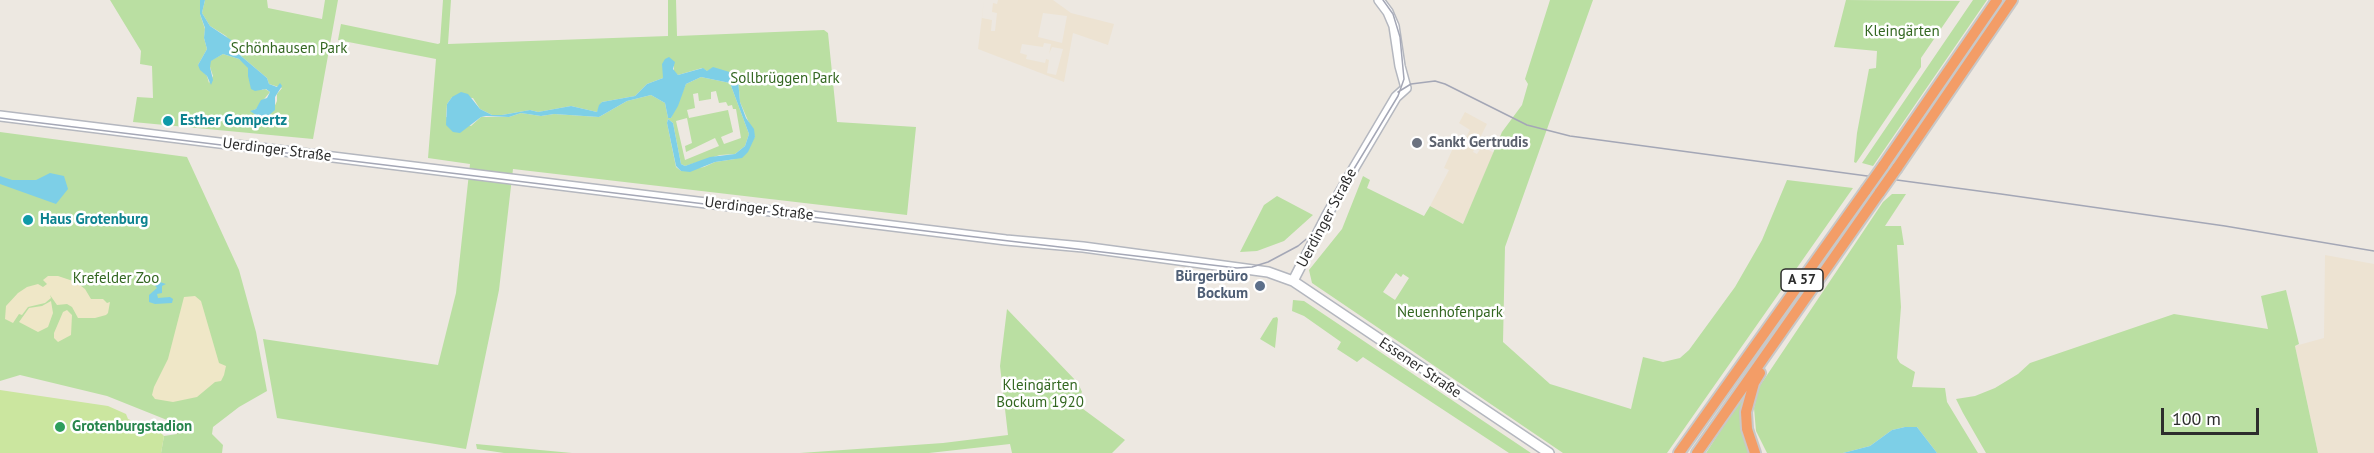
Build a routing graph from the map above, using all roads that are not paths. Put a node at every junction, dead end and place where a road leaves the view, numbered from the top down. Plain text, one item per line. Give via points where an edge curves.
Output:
1 (1380, 0) edge
2 (1997, 0) edge
3 (2012, 0) edge
4 (0, 116) edge
5 (1293, 282) junction
6 (1769, 348) junction
7 (1549, 453) edge
8 (1679, 453) edge
9 (1697, 453) edge
10 (1755, 453) edge

1 - 5 main road, Uerdinger Straße via 1394,26 1406,88 1396,97 1326,214
2 - 8 highway, A 57, bridge
3 - 6 highway, A 57, bridge
4 - 5 main road, Uerdinger Straße via 1229,266 1268,272
5 - 7 main road, Essener Straße
6 - 9 highway, A 57
6 - 10 highway via 1768,362 1754,383 1746,412

